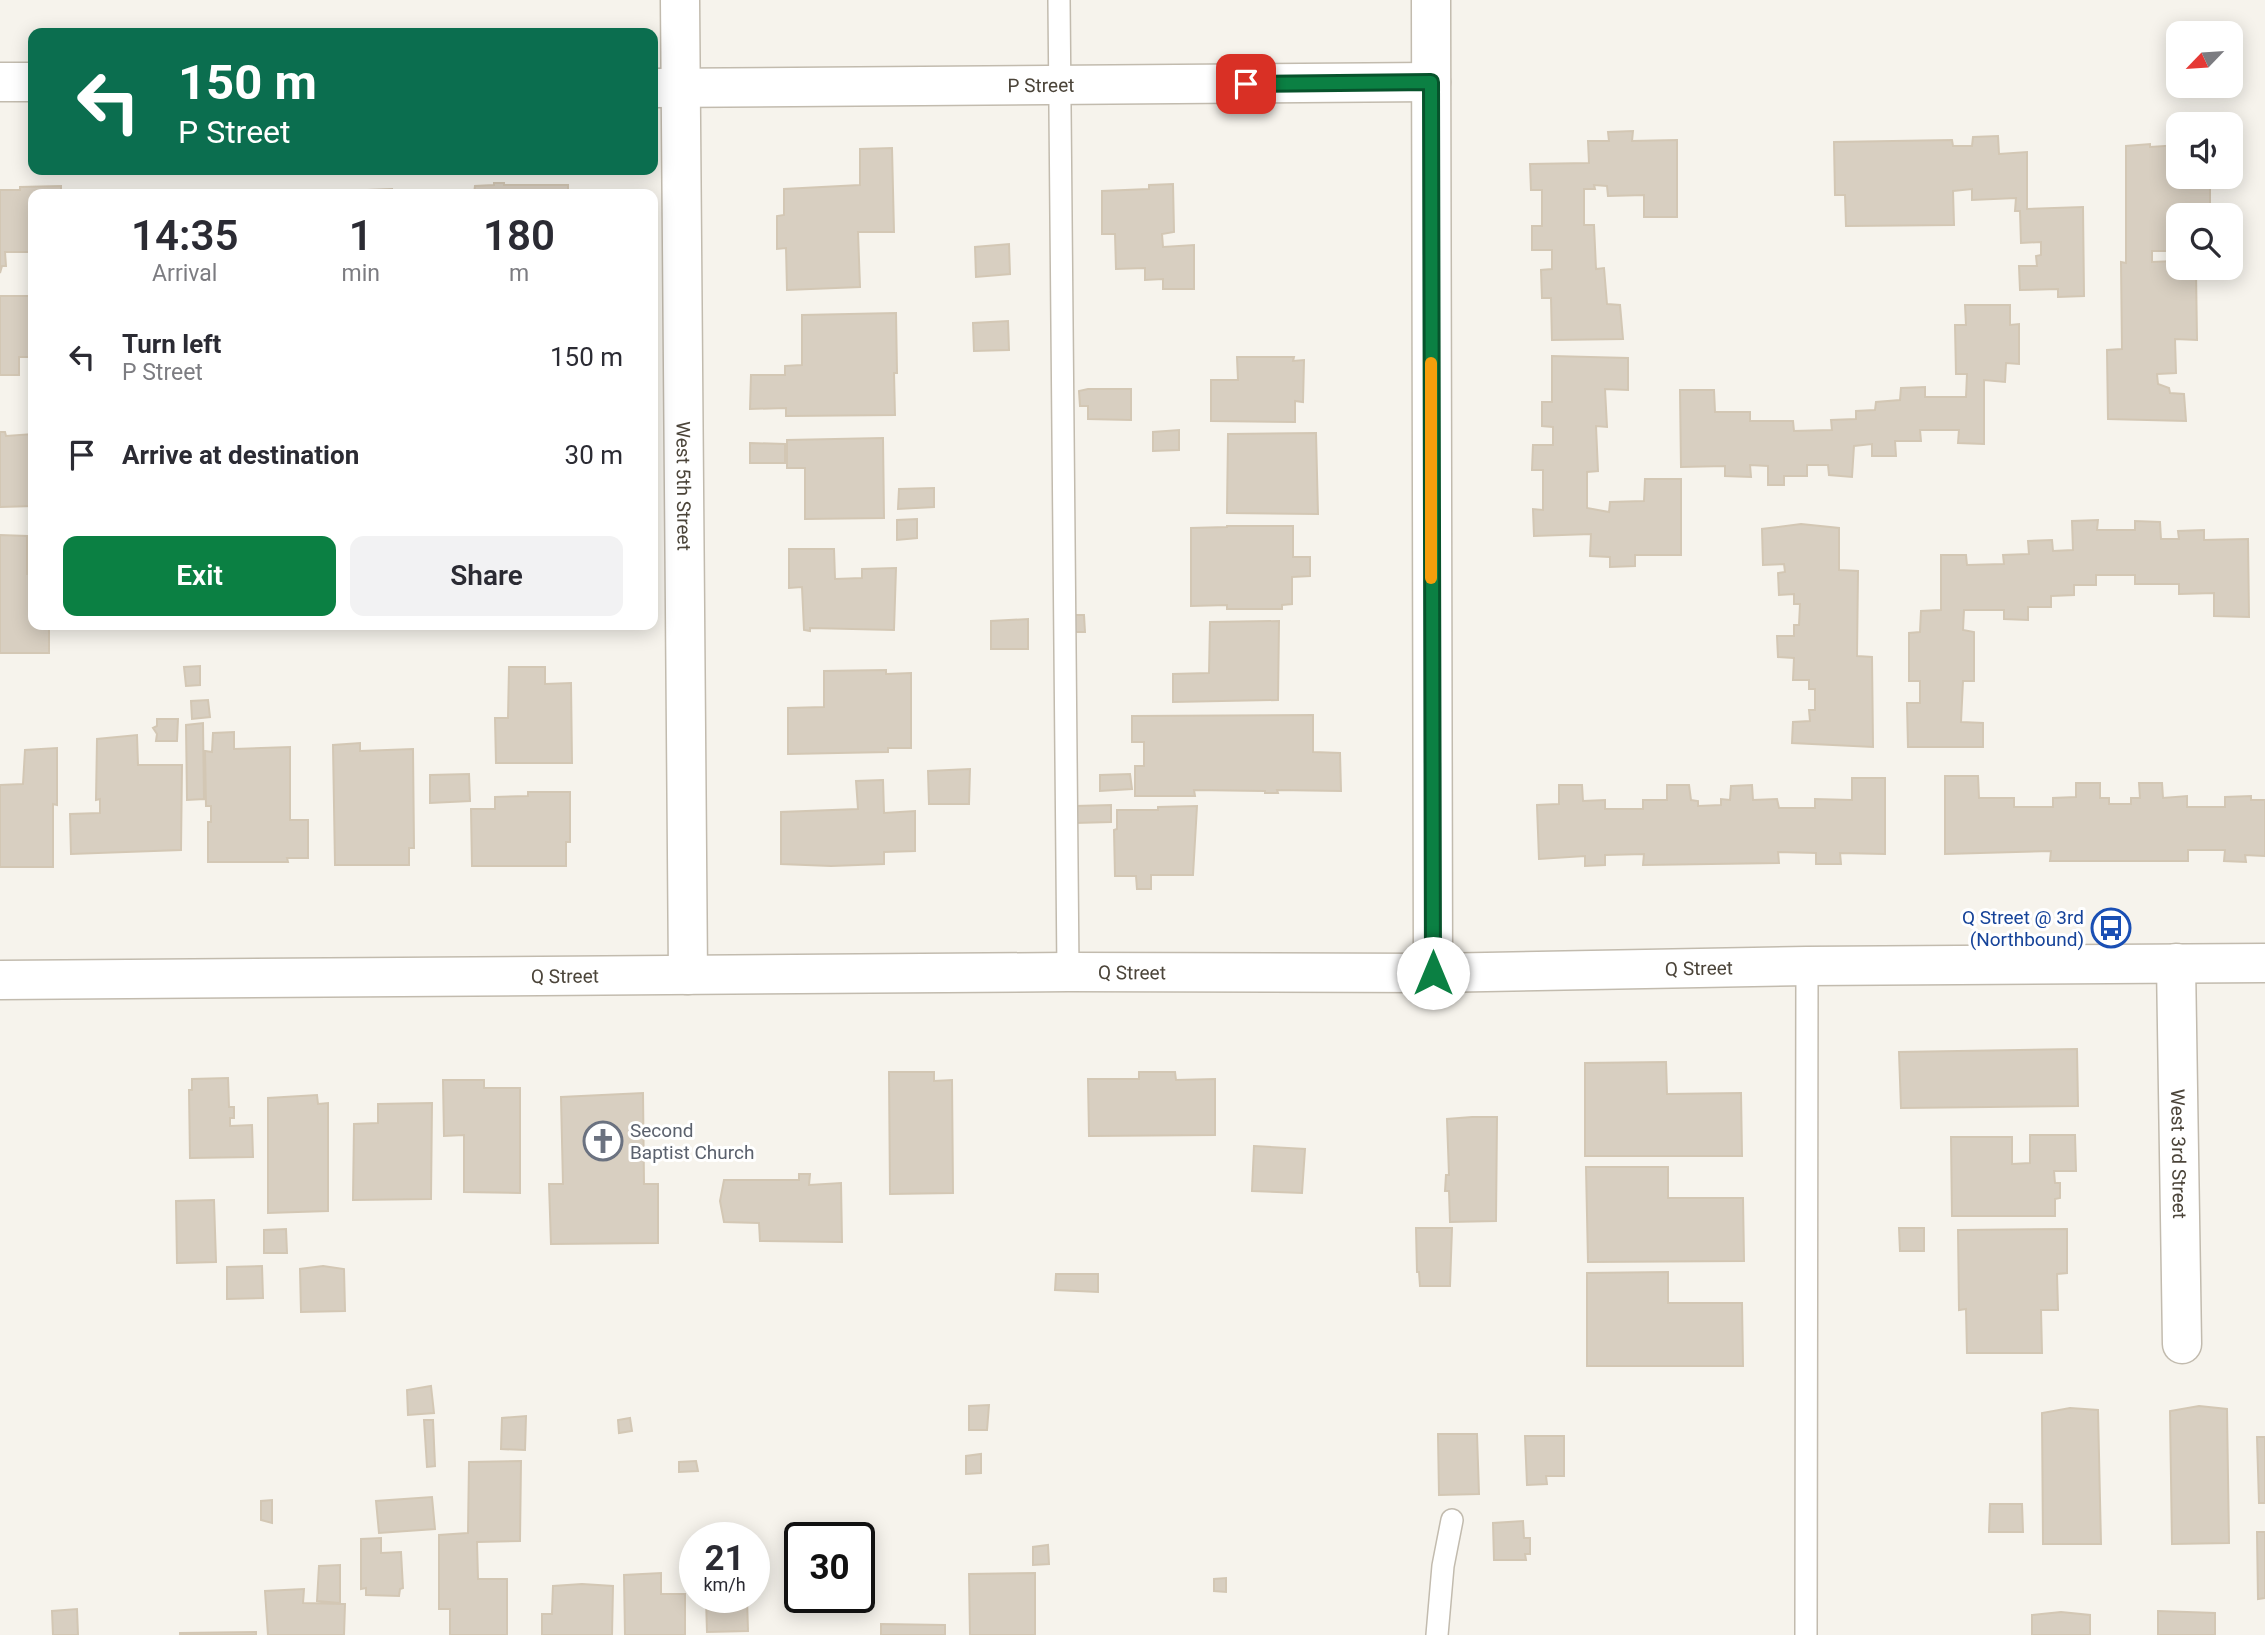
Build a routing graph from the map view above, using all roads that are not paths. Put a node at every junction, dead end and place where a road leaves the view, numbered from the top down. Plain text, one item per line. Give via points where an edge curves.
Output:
1 (680, 0) edge
2 (1059, 0) edge
3 (1431, 0) edge
4 (0, 82) edge
5 (28, 82) edge
6 (1431, 82) junction
7 (1060, 85) junction
8 (666, 88) edge
9 (2176, 963) junction
10 (2265, 963) edge
11 (1807, 966) junction
12 (1068, 972) junction
13 (1433, 973) junction
14 (688, 975) junction
15 (0, 980) edge
16 (2182, 1344) dead end
17 (1452, 1520) dead end
18 (1437, 1635) edge
19 (1806, 1635) edge

1 - 8 street, West 5th Street
2 - 7 lane
3 - 6 street
4 - 5 street
6 - 7 street, P Street
6 - 13 street
7 - 8 street, P Street
7 - 12 lane
8 - 14 street, West 5th Street
9 - 10 street, Q Street
9 - 11 street, Q Street
9 - 16 street, West 3rd Street
11 - 13 street, Q Street
11 - 19 lane
12 - 13 street, Q Street
12 - 14 street, Q Street
14 - 15 street, Q Street
17 - 18 lane

